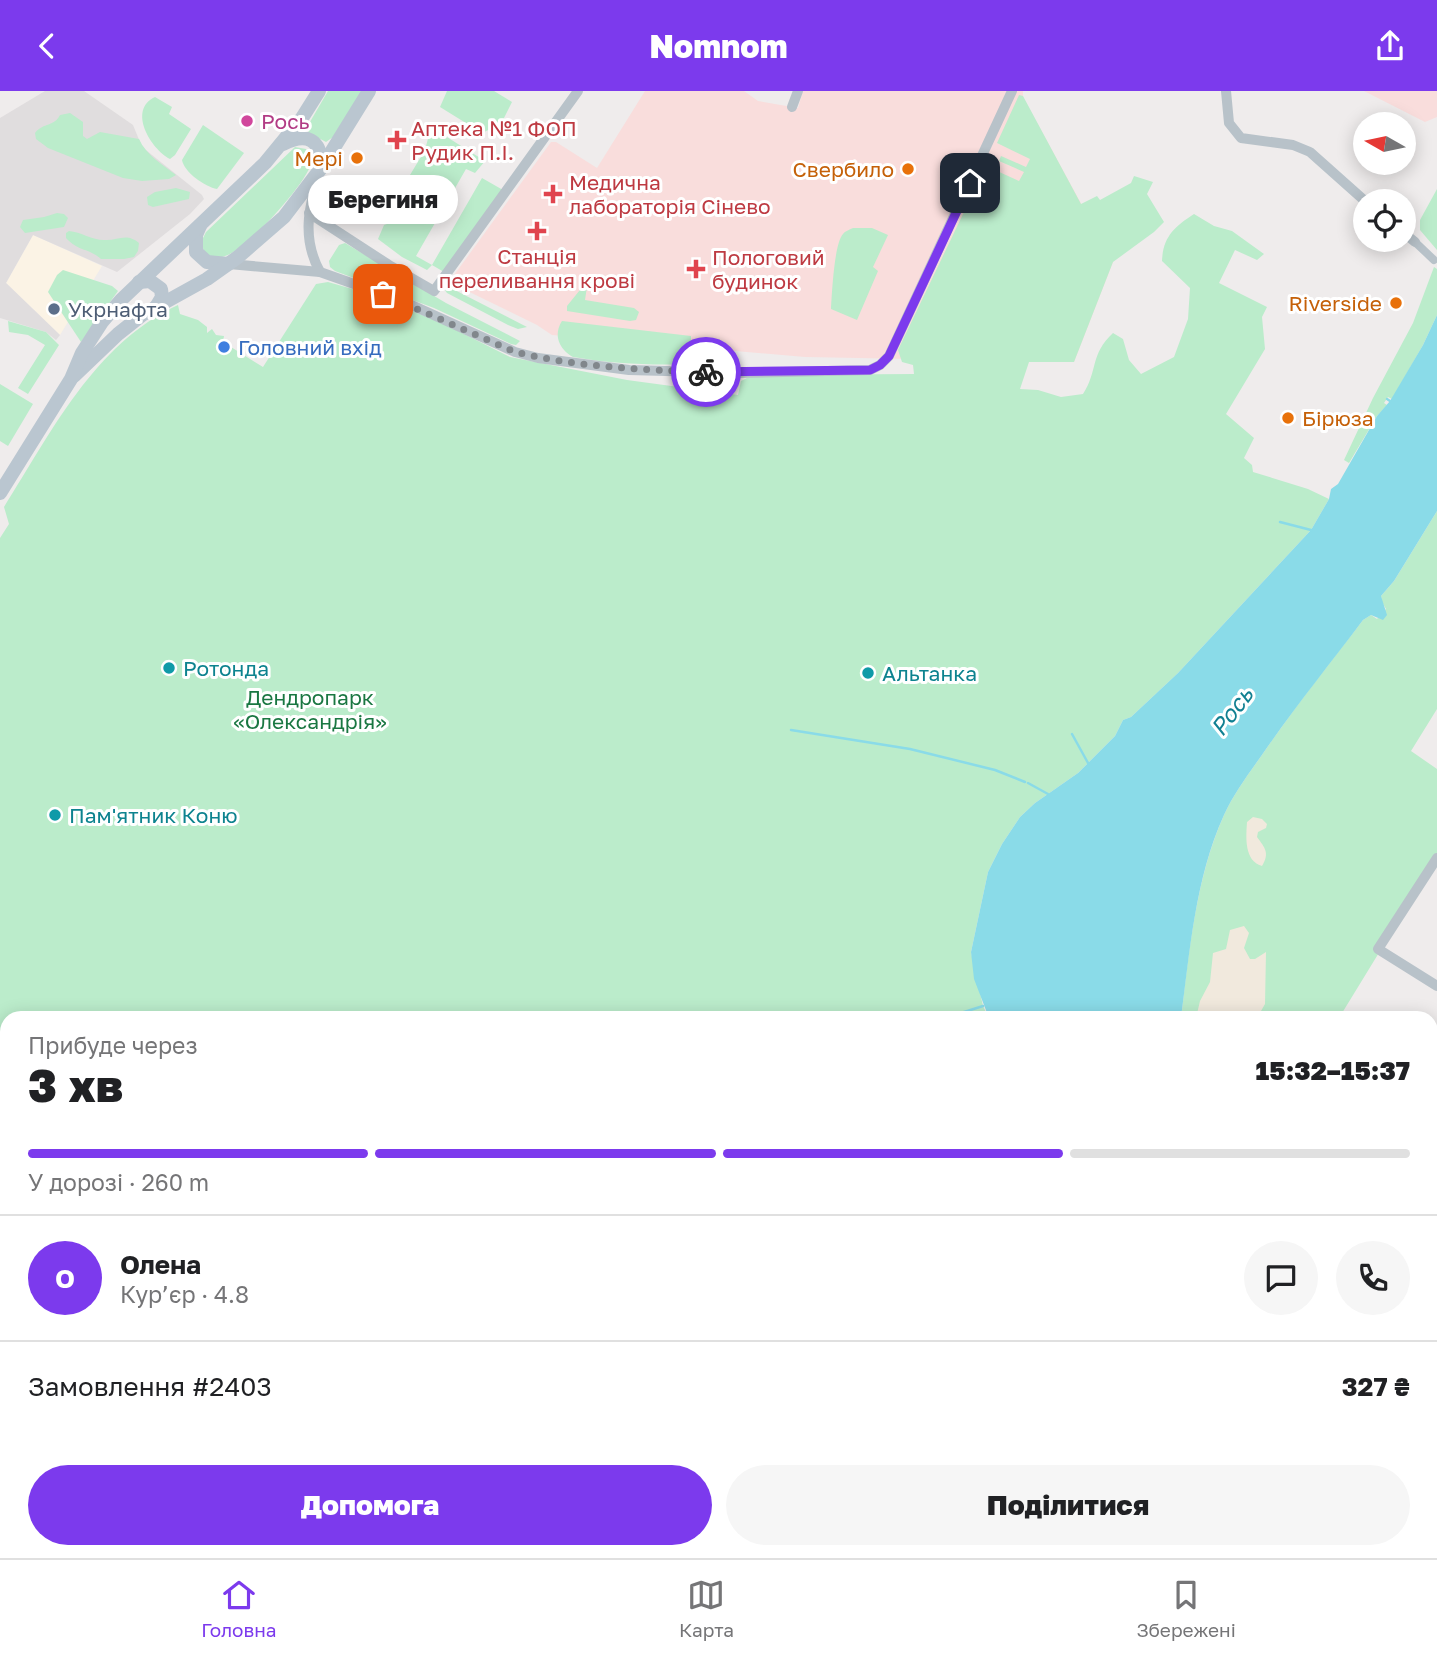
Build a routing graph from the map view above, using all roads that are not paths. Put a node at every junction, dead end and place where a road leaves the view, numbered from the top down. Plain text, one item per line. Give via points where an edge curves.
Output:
1 (319, 91) edge
2 (369, 91) edge
3 (579, 91) edge
4 (798, 91) edge
5 (1012, 91) edge
6 (1226, 91) edge
7 (792, 107) dead end
8 (282, 144) junction
9 (322, 167) junction
10 (1353, 190) edge
11 (309, 213) junction
12 (201, 225) junction
13 (1416, 243) edge
14 (1434, 260) dead end
15 (229, 264) junction
16 (320, 272) junction
17 (139, 282) junction
18 (156, 307) junction
19 (71, 379) junction
20 (0, 493) edge
21 (1437, 858) edge
22 (1437, 986) edge

1 - 8 main road
2 - 9 main road
3 - 11 street via 434,291
4 - 7 street
5 - 16 street via 889,356 870,370 629,370 538,358
6 - 10 street via 1229,123 1241,138 1310,152
8 - 9 main road via 305,137 314,142 322,154
8 - 12 main road
9 - 11 street
9 - 15 main road via 284,217
11 - 16 street via 307,234
12 - 15 main road via 195,235 196,252 207,262
12 - 17 main road
13 - 14 street
15 - 16 street
15 - 18 main road
17 - 18 main road via 150,281 161,289
17 - 19 main road via 102,322
18 - 19 main road via 118,334
19 - 20 main road
21 - 22 street via 1378,949

